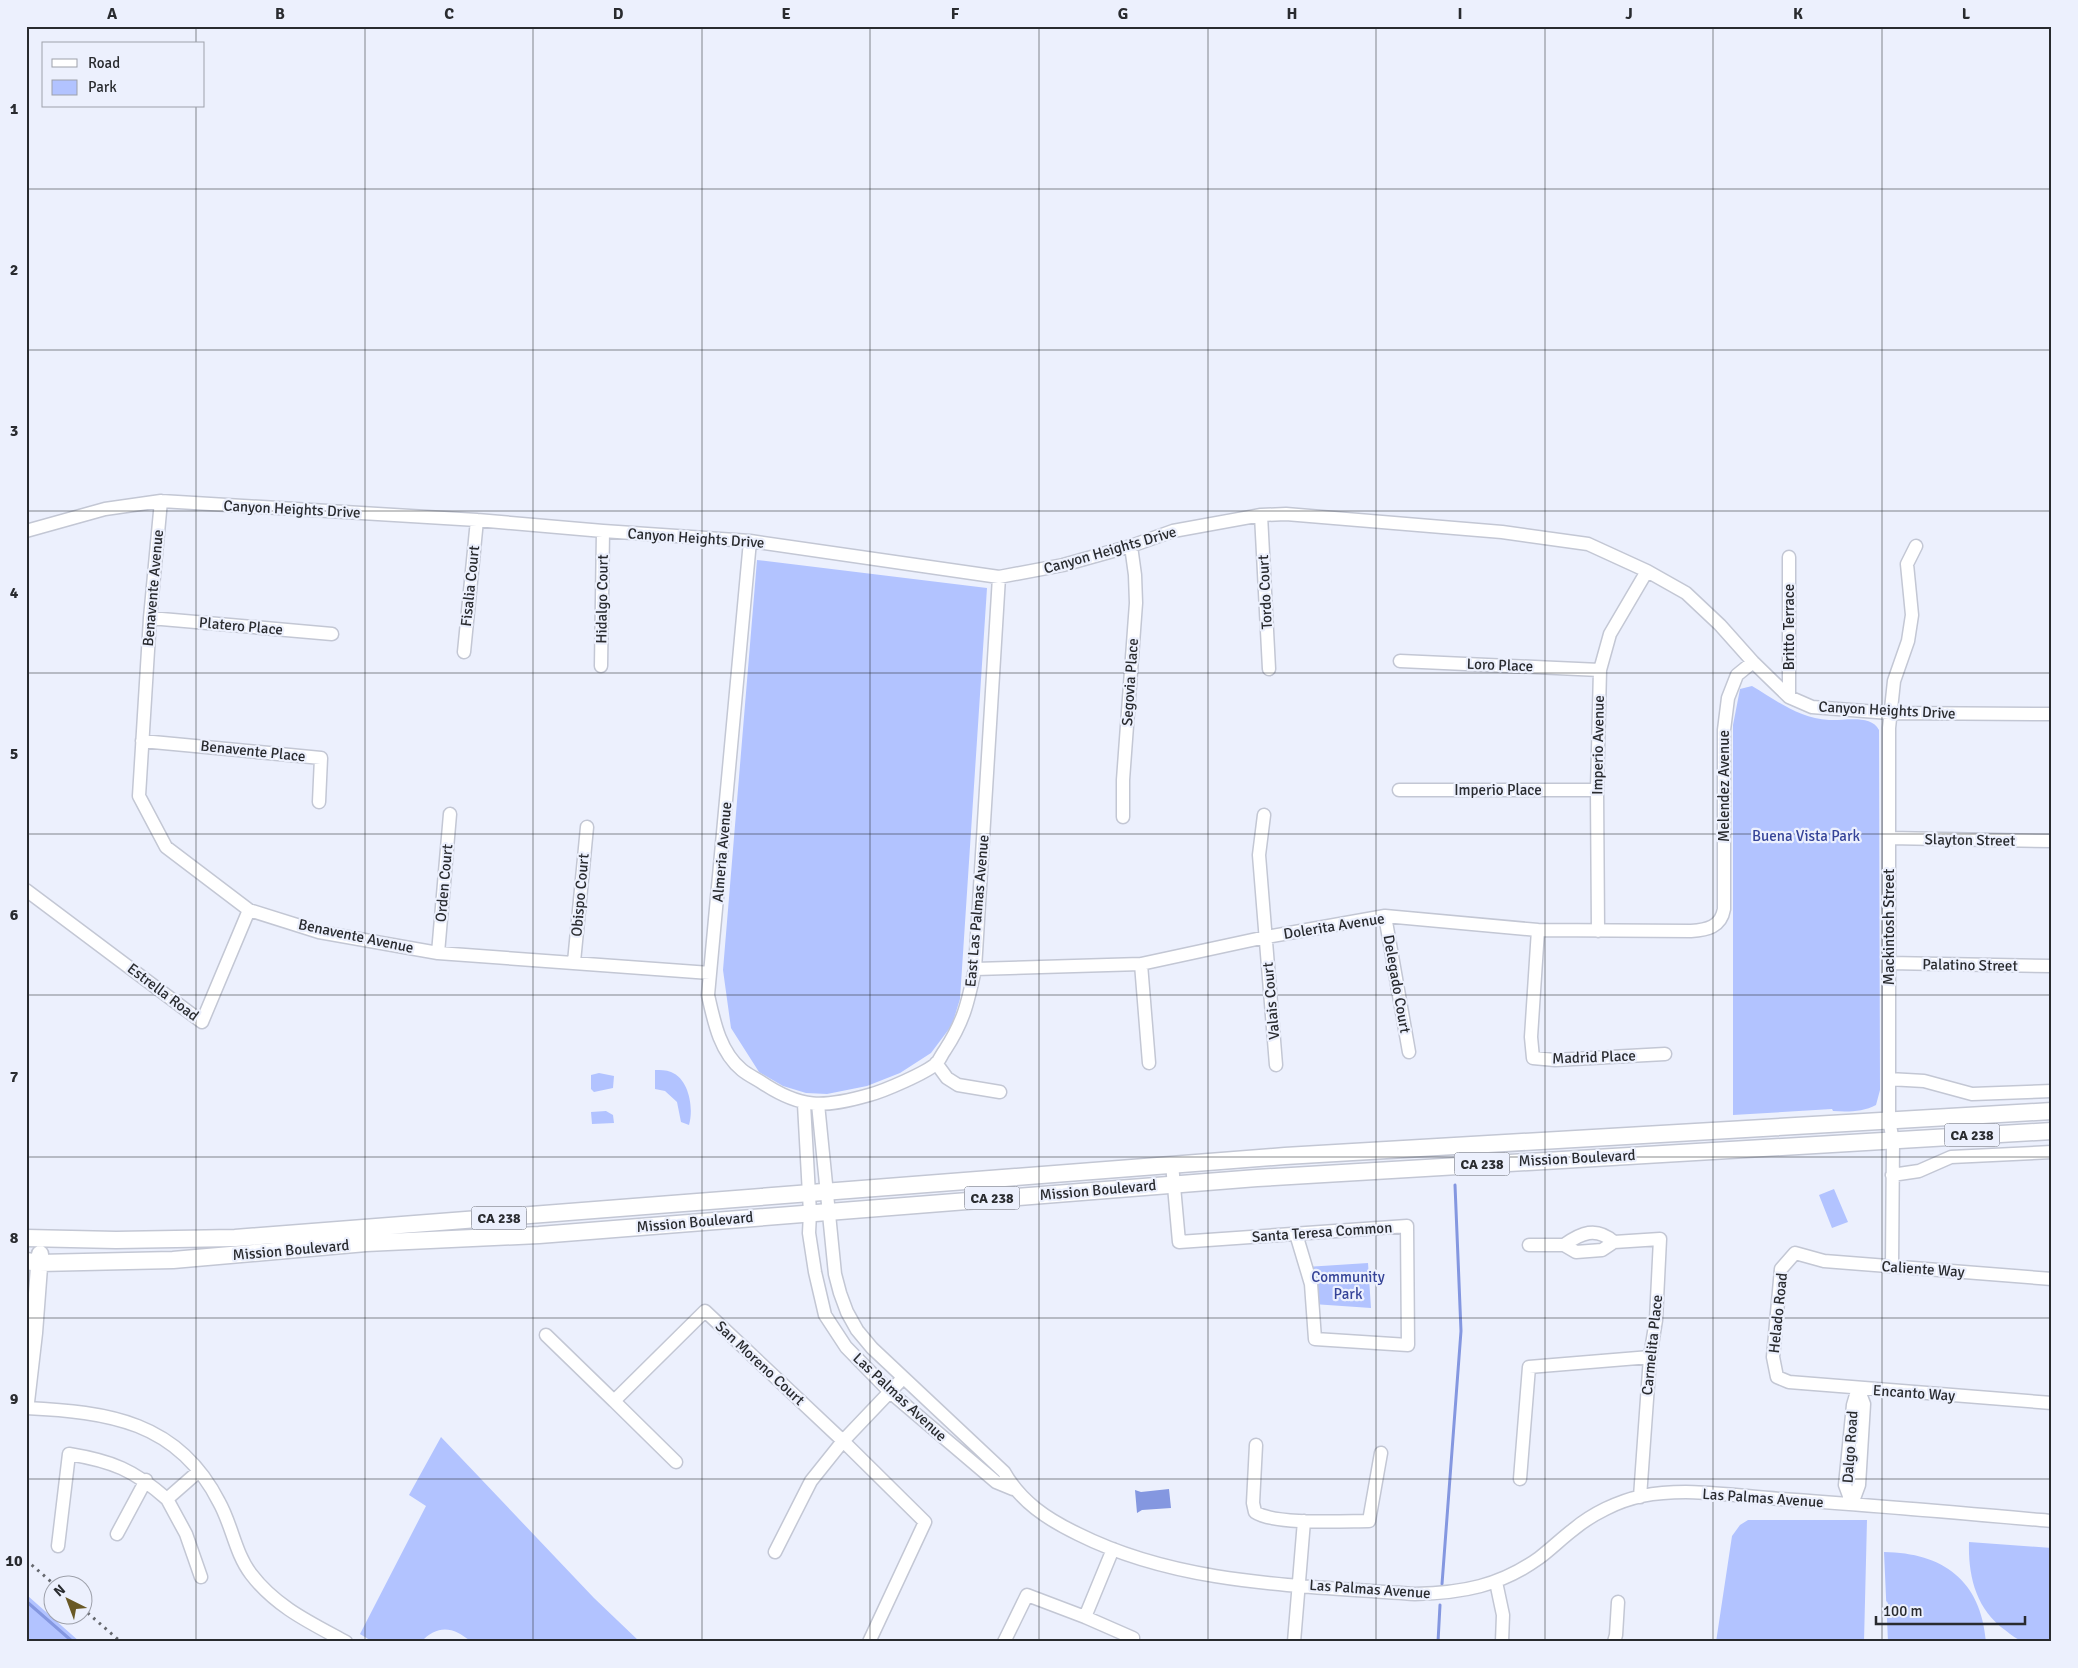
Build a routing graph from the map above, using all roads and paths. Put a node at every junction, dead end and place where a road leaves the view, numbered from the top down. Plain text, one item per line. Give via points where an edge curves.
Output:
1 (161, 501) junction
2 (1262, 515) junction
3 (477, 520) junction
4 (26, 531) edge
5 (603, 531) junction
6 (750, 541) junction
7 (1131, 546) junction
8 (1916, 546) dead end
9 (1789, 557) dead end
10 (1647, 571) junction
11 (999, 577) junction
12 (150, 618) junction
13 (332, 634) dead end
14 (464, 652) dead end
15 (1400, 661) dead end
16 (1753, 662) junction
17 (601, 666) dead end
18 (1269, 669) dead end
19 (1600, 670) junction
20 (1788, 697) junction
21 (1890, 713) junction
22 (2052, 714) edge
23 (142, 740) junction
24 (1399, 790) dead end
25 (1597, 790) junction
26 (319, 802) dead end
27 (450, 814) dead end
28 (1264, 815) dead end
29 (1123, 817) dead end
30 (587, 827) dead end
31 (1889, 838) junction
32 (2052, 841) edge
33 (26, 890) edge
34 (249, 910) junction
35 (1385, 916) junction
36 (1721, 918) joint
37 (1538, 930) junction
38 (1598, 931) junction
39 (1266, 937) junction
40 (438, 953) junction
41 (574, 962) junction
42 (1141, 964) junction
43 (1889, 964) junction
44 (2052, 966) edge
45 (975, 969) junction
46 (710, 973) junction
47 (1409, 1052) dead end
48 (1665, 1054) dead end
49 (936, 1063) junction
50 (1149, 1063) dead end
51 (1276, 1065) dead end
52 (1889, 1079) junction
53 (2052, 1091) edge
54 (1000, 1092) dead end
55 (804, 1104) junction
56 (818, 1104) junction
57 (2052, 1111) edge
58 (1889, 1120) junction
59 (2052, 1131) edge
60 (1893, 1140) junction
61 (2052, 1152) edge
62 (1172, 1164) junction
63 (1892, 1175) junction
64 (1174, 1184) junction
65 (827, 1192) junction
66 (809, 1193) junction
67 (829, 1211) junction
68 (810, 1213) junction
69 (1296, 1234) junction
70 (33, 1238) edge
71 (1614, 1242) junction
72 (1529, 1245) dead end
73 (1564, 1245) junction
74 (26, 1249) edge
75 (1794, 1252) joint
76 (33, 1262) edge
77 (1892, 1266) junction
78 (2052, 1279) edge
79 (546, 1335) dead end
80 (1650, 1357) junction
81 (1777, 1377) joint
82 (903, 1378) junction
83 (1858, 1388) junction
84 (890, 1392) junction
85 (26, 1402) edge
86 (614, 1402) junction
87 (2052, 1403) edge
88 (26, 1408) edge
89 (843, 1441) junction
90 (1256, 1445) dead end
91 (1381, 1452) dead end
92 (676, 1462) dead end
93 (199, 1471) junction
94 (1520, 1479) dead end
95 (146, 1480) junction
96 (1013, 1489) junction
97 (1640, 1496) junction
98 (167, 1499) junction
99 (1852, 1504) junction
100 (2052, 1520) edge
101 (1304, 1521) junction
102 (117, 1534) dead end
103 (58, 1546) dead end
104 (1114, 1549) junction
105 (776, 1552) dead end
106 (201, 1577) dead end
107 (1496, 1582) junction
108 (1299, 1585) junction
109 (1618, 1602) dead end
110 (1084, 1617) junction
111 (346, 1642) edge
112 (869, 1642) edge
113 (1004, 1642) edge
114 (1132, 1642) edge
115 (1294, 1642) edge
116 (1502, 1642) edge
117 (1614, 1642) edge

1 - 3 street, Canyon Heights Drive
1 - 4 street, Canyon Heights Drive via 105,509
1 - 12 street, Benavente Avenue
2 - 7 street, Canyon Heights Drive via 1173,531
2 - 10 street, Canyon Heights Drive via 1286,514 1502,532 1588,544
2 - 18 street, Tordo Court
3 - 5 street, Canyon Heights Drive
3 - 14 street, Fisalia Court
5 - 6 street, Canyon Heights Drive
5 - 17 street, Hidalgo Court
6 - 11 street, Canyon Heights Drive
6 - 46 street, Almeria Avenue
7 - 11 street, Canyon Heights Drive via 1063,565
7 - 29 street, Segovia Place via 1136,604
8 - 21 street, Mackintosh Street via 1907,564 1912,615 1908,641 1894,681
9 - 20 street, Britto Terrace
10 - 16 street, Canyon Heights Drive via 1686,593
10 - 19 street, Imperio Avenue via 1610,634
11 - 45 street, East Las Palmas Avenue
12 - 13 street, Platero Place
12 - 23 street, Benavente Avenue
15 - 19 street, Loro Place
16 - 20 street, Canyon Heights Drive
16 - 36 street, Melendez Avenue via 1737,675 1728,698 1724,730 1724,906
19 - 25 street, Imperio Avenue
20 - 21 street, Canyon Heights Drive via 1812,707
21 - 22 street, Canyon Heights Drive
21 - 31 street, Mackintosh Street
23 - 26 street, Benavente Place via 321,758
23 - 34 street, Benavente Avenue via 138,796 166,847
24 - 25 street, Imperio Place
25 - 38 street, Imperio Avenue
27 - 40 street, Orden Court
28 - 39 street, Valais Court via 1259,854
30 - 41 street, Obispo Court
31 - 32 street, Slayton Street
31 - 43 street, Mackintosh Street
33 - 34 street, Estrella Road via 202,1022
34 - 40 street, Benavente Avenue via 319,932
35 - 37 street, Dolerita Avenue
35 - 39 street, Dolerita Avenue
35 - 47 street, Delegado Court
36 - 38 street, Dolerita Avenue via 1715,926 1700,930
37 - 38 street, Dolerita Avenue
37 - 48 street, Madrid Place via 1531,1037 1533,1058 1556,1060
39 - 42 street, Dolerita Avenue
39 - 51 street, Valais Court
40 - 41 street, Benavente Avenue
41 - 46 street, Benavente Avenue
42 - 45 street, Dolerita Avenue
42 - 50 street
43 - 44 street, Palatino Street
43 - 52 street, Mackintosh Street
45 - 49 street, East Las Palmas Avenue via 967,1009
46 - 55 street, Almeria Avenue via 708,995 715,1026 730,1058 766,1086
49 - 54 street via 947,1078 958,1084
49 - 56 street, East Las Palmas Avenue via 879,1092
52 - 53 street via 1924,1081 1972,1094
52 - 58 street, Mackintosh Street
55 - 56 street, Almeria Avenue
55 - 66 street
56 - 65 street
57 - 58 main road, Mission Boulevard / CA 238
58 - 60 street, Mackintosh Street
58 - 62 main road, Mission Boulevard / CA 238
59 - 60 main road, Mission Boulevard / CA 238
60 - 63 street
60 - 64 main road, Mission Boulevard / CA 238
61 - 63 street via 1951,1157 1919,1170
62 - 64 street
62 - 65 main road, Mission Boulevard / CA 238
63 - 77 street
64 - 67 main road, Mission Boulevard / CA 238
64 - 69 street, Santa Teresa Common via 1179,1242
65 - 66 main road, Mission Boulevard / CA 238
65 - 67 street
66 - 68 street, Las Palmas Avenue
66 - 70 main road, Mission Boulevard / CA 238 via 235,1238
67 - 68 main road, Mission Boulevard / CA 238
67 - 82 street, Las Palmas Avenue via 835,1274 847,1312 872,1348
68 - 76 main road, Mission Boulevard / CA 238 via 496,1238 320,1246 173,1260
68 - 84 street, Las Palmas Avenue via 814,1272 825,1315 846,1347
69 - 69 street, Santa Teresa Common via 1311,1284 1315,1339 1408,1345 1407,1226
70 - 74 main road
70 - 76 main road
71 - 73 street, Carmelita Place via 1602,1250 1576,1252
71 - 73 street, Carmelita Place via 1607,1235 1593,1233 1580,1234
71 - 80 street, Carmelita Place via 1660,1239 1656,1320
72 - 73 street, Carmelita Place
75 - 77 street, Caliente Way via 1824,1261
75 - 81 street, Helado Road via 1781,1269 1773,1357
76 - 85 main road via 34,1333
77 - 78 street, Caliente Way
79 - 86 street
80 - 94 street via 1528,1366
80 - 97 street, Carmelita Place
81 - 83 street, Encanto Way via 1789,1382
82 - 84 street
82 - 96 street, Las Palmas Avenue via 1004,1472
83 - 87 street, Encanto Way
83 - 99 street, Dalgo Road via 1853,1405 1845,1485
84 - 89 street
84 - 96 street, Las Palmas Avenue via 996,1482
86 - 89 street, San Moreno Court via 705,1310
86 - 92 street
88 - 93 street via 89,1412 130,1422 169,1443
89 - 105 street via 811,1481
89 - 112 street via 925,1522
90 - 101 street via 1255,1512 1262,1516
91 - 101 street via 1369,1521
93 - 98 street
93 - 111 street via 220,1502 240,1555 251,1574 274,1599
95 - 98 street
95 - 102 street
95 - 103 street via 100,1459 69,1454
96 - 104 street, Las Palmas Avenue via 1051,1520
97 - 99 street, Las Palmas Avenue via 1698,1493
97 - 107 street, Las Palmas Avenue via 1601,1512 1540,1557
98 - 106 street via 186,1534
99 - 100 street, Las Palmas Avenue
101 - 108 street
104 - 108 street, Las Palmas Avenue via 1183,1571
104 - 110 street
107 - 108 street, Las Palmas Avenue via 1468,1589 1414,1594
107 - 116 street via 1503,1615
108 - 115 street
109 - 117 street
110 - 113 street via 1027,1595
110 - 114 street via 1133,1638

